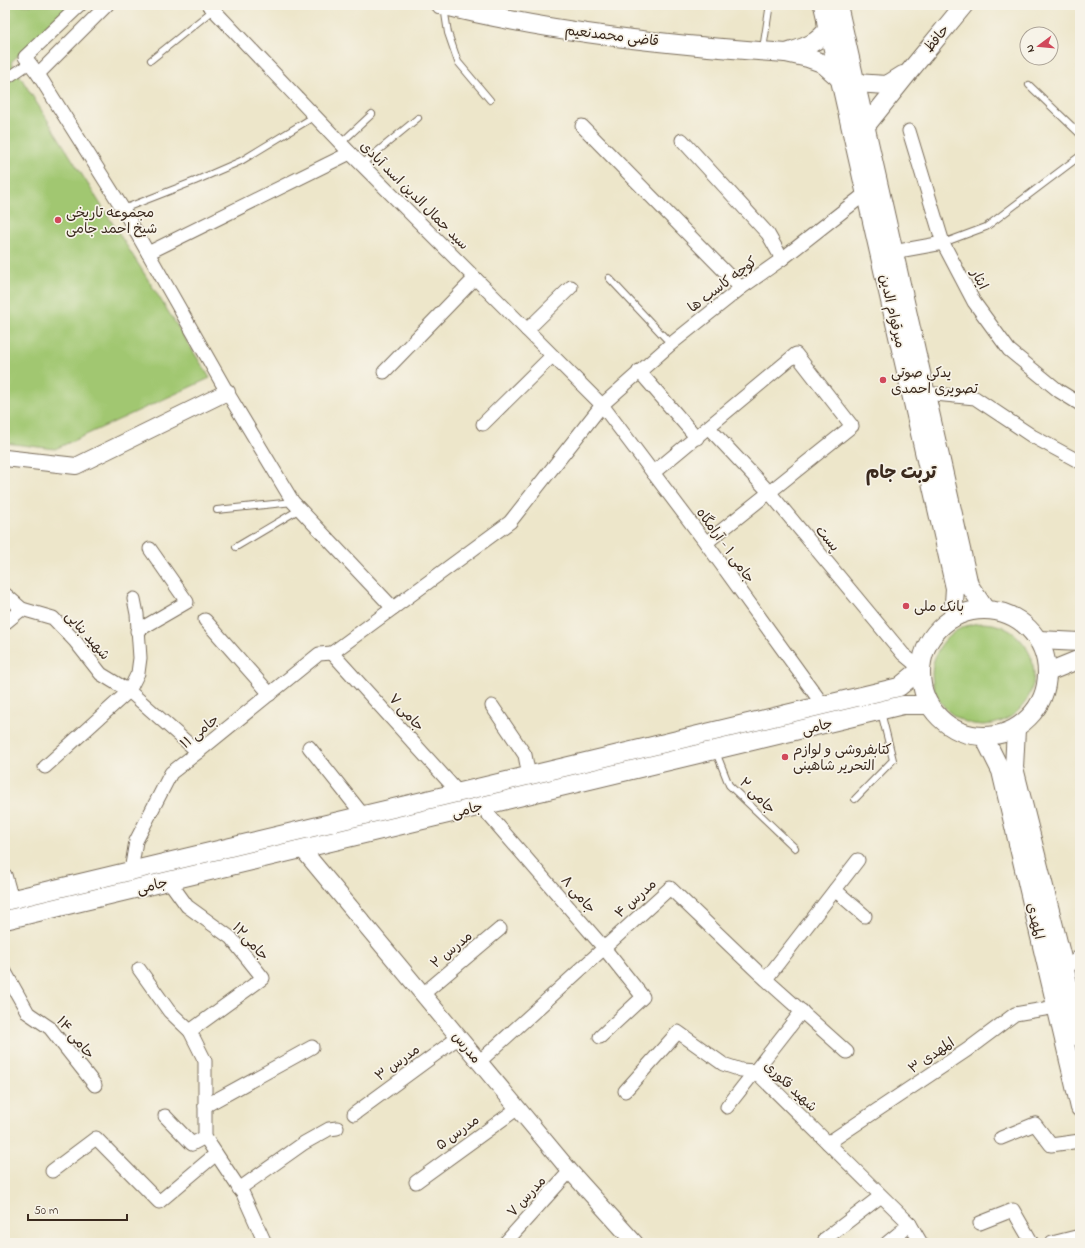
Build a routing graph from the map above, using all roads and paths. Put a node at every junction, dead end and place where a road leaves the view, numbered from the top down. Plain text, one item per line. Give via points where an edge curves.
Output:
1 (80, 5) edge
2 (107, 5) edge
3 (442, 5) edge
4 (768, 5) edge
5 (964, 5) edge
6 (211, 7) edge
7 (829, 9) edge
8 (762, 51) junction
9 (786, 53) junction
10 (27, 60) junction
11 (151, 60) dead end
12 (909, 72) junction
13 (38, 74) junction
14 (5, 80) edge
15 (848, 81) junction
16 (1029, 85) dead end
17 (490, 100) dead end
18 (372, 114) dead end
19 (315, 116) junction
20 (418, 118) dead end
21 (582, 126) dead end
22 (865, 127) junction
23 (909, 131) dead end
24 (1080, 134) edge
25 (682, 140) dead end
26 (341, 143) junction
27 (350, 152) junction
28 (1080, 156) edge
29 (362, 164) junction
30 (866, 193) junction
31 (124, 209) junction
32 (943, 243) junction
33 (893, 252) junction
34 (148, 253) junction
35 (782, 258) junction
36 (475, 278) junction
37 (609, 278) dead end
38 (570, 287) dead end
39 (741, 288) junction
40 (894, 288) junction
41 (902, 323) junction
42 (528, 330) junction
43 (671, 344) junction
44 (552, 356) junction
45 (639, 371) junction
46 (384, 372) dead end
47 (227, 392) junction
48 (925, 393) junction
49 (1080, 404) edge
50 (602, 405) junction
51 (483, 424) dead end
52 (709, 428) junction
53 (697, 438) junction
54 (5, 458) edge
55 (1080, 462) edge
56 (653, 473) junction
57 (769, 492) junction
58 (296, 505) junction
59 (217, 510) dead end
60 (706, 543) junction
61 (236, 547) dead end
62 (150, 549) dead end
63 (5, 594) edge
64 (134, 599) dead end
65 (393, 608) junction
66 (22, 609) junction
67 (985, 609) junction
68 (953, 618) junction
69 (205, 620) dead end
70 (5, 623) edge
71 (138, 631) junction
72 (1039, 640) junction
73 (1080, 642) edge
74 (332, 653) junction
75 (1080, 659) edge
76 (921, 669) junction
77 (1048, 672) junction
78 (129, 691) junction
79 (270, 694) junction
80 (929, 704) junction
81 (823, 705) junction
82 (492, 706) dead end
83 (881, 710) junction
84 (1016, 729) junction
85 (984, 737) junction
86 (309, 747) dead end
87 (715, 750) junction
88 (198, 752) junction
89 (45, 767) dead end
90 (529, 776) junction
91 (459, 792) junction
92 (855, 799) dead end
93 (481, 806) junction
94 (363, 816) junction
95 (295, 832) junction
96 (795, 848) dead end
97 (302, 849) junction
98 (858, 860) dead end
99 (131, 871) junction
100 (5, 875) edge
101 (169, 881) junction
102 (80, 883) junction
103 (835, 890) junction
104 (46, 892) junction
105 (8, 900) edge
106 (83, 901) junction
107 (48, 910) junction
108 (865, 916) dead end
109 (5, 920) edge
110 (500, 929) dead end
111 (604, 948) junction
112 (1080, 956) edge
113 (139, 969) dead end
114 (1065, 970) junction
115 (5, 972) edge
116 (766, 979) junction
117 (423, 994) junction
118 (1056, 1007) junction
119 (802, 1011) junction
120 (190, 1031) junction
121 (458, 1037) junction
122 (600, 1037) dead end
123 (1080, 1038) edge
124 (312, 1047) dead end
125 (847, 1052) dead end
126 (479, 1062) junction
127 (755, 1071) junction
128 (95, 1085) dead end
129 (625, 1091) dead end
130 (205, 1106) junction
131 (727, 1107) dead end
132 (518, 1108) junction
133 (1080, 1108) edge
134 (354, 1114) dead end
135 (164, 1116) dead end
136 (337, 1128) dead end
137 (204, 1137) junction
138 (1001, 1138) dead end
139 (1080, 1141) edge
140 (828, 1143) junction
141 (216, 1154) junction
142 (52, 1171) dead end
143 (570, 1171) junction
144 (416, 1182) dead end
145 (239, 1189) junction
146 (881, 1196) junction
147 (980, 1223) dead end
148 (910, 1224) junction
149 (1080, 1236) edge
150 (825, 1239) dead end
151 (631, 1242) edge
152 (265, 1243) edge
153 (505, 1243) edge
154 (886, 1243) edge
155 (921, 1243) edge
156 (1032, 1243) edge
157 (1052, 1243) edge

1 - 10 street
2 - 13 street
3 - 8 main road, قاضی محمدنعیم via 601,36
3 - 17 lane via 458,62
4 - 8 lane
5 - 12 main road, حافظ
6 - 11 lane
6 - 19 street, سید جمال الدین اسد آبادی
7 - 9 main road, قاضی محمدنعیم via 827,30 819,39 806,47
7 - 15 main road, میرقوام الدین
8 - 9 main road, قاضی محمدنعیم
9 - 15 main road, قاضی محمدنعیم via 822,63
10 - 13 street
10 - 14 street
12 - 15 main road via 887,85
12 - 22 main road, حافظ
13 - 31 street
15 - 22 main road, میرقوام الدین
15 - 30 main road, میرقوام الدین
16 - 24 lane
18 - 26 lane
19 - 26 street, سید جمال الدین اسد آبادی
19 - 31 lane via 241,161
20 - 29 lane
21 - 39 street
22 - 33 main road, میرقوام الدین
23 - 32 street, ایثار
25 - 35 street via 768,234
26 - 27 street, سید جمال الدین اسد آبادی
27 - 29 street, سید جمال الدین اسد آبادی
27 - 34 street
28 - 32 lane via 986,227
29 - 36 street, سید جمال الدین اسد آبادی
30 - 35 street, کوچه کاسب ها
30 - 40 main road, میرقوام الدین
31 - 34 street
32 - 33 street
32 - 49 street, ایثار via 974,302 1009,350
33 - 40 main road, میرقوام الدین
34 - 47 street
35 - 39 street, کوچه کاسب ها
36 - 42 street, سید جمال الدین اسد آبادی
36 - 46 street
37 - 43 lane
38 - 42 street
39 - 43 street, کوچه کاسب ها
40 - 41 main road, میرقوام الدین
41 - 48 main road, میرقوام الدین
41 - 68 main road, میرقوام الدین via 955,588
42 - 44 street, سید جمال الدین اسد آبادی
43 - 45 street, کوچه کاسب ها
44 - 50 street, سید جمال الدین اسد آبادی
44 - 51 street
45 - 50 street, کوچه کاسب ها
45 - 53 street
47 - 54 street via 76,466
47 - 58 street
48 - 55 street via 975,398 1032,436
48 - 67 main road, میرقوام الدین via 968,585
50 - 56 street, جامی ۱ - آرامگاه
50 - 65 street, کوچه کاسب ها via 510,522
52 - 53 street
52 - 57 street, پست
52 - 57 street via 796,354 852,426
53 - 56 street
56 - 60 street, جامی ۱ - آرامگاه
57 - 60 street
57 - 76 street, پست via 903,654
58 - 59 lane
58 - 61 lane
58 - 65 street
60 - 81 street, جامی ۱ - آرامگاه
62 - 71 street via 188,602
63 - 66 street, شهید بنایی
64 - 71 street
65 - 74 street, کوچه کاسب ها
66 - 70 street
66 - 78 street, شهید بنایی via 53,618 101,674
67 - 68 main road via 968,611
67 - 72 main road via 1016,618
68 - 76 main road via 940,627 930,639
69 - 79 street
71 - 78 street via 138,673
72 - 73 main road
72 - 77 main road
74 - 79 street, جامی ۱۱ via 319,654
74 - 91 street, جامی ۷
75 - 77 main road
76 - 80 main road via 922,687
76 - 81 main road, جامی via 899,687
77 - 84 main road via 1046,689 1040,705
78 - 88 street, شهید بنایی
78 - 89 street
79 - 88 street, جامی ۱۱
80 - 83 main road, جامی via 903,705
80 - 85 main road via 939,718 952,728
81 - 90 main road, جامی
82 - 90 street via 525,755
83 - 87 main road, جامی
83 - 92 lane via 893,760
84 - 85 main road
84 - 114 main road, المهدی via 1014,768
85 - 118 main road, المهدی via 1001,771
86 - 94 street
87 - 93 main road, جامی
87 - 96 lane, جامی ۲ via 730,785
88 - 99 street, جامی ۱۱ via 171,772 136,841
90 - 91 main road, جامی
91 - 94 main road, جامی
93 - 97 main road, جامی
93 - 111 street, جامی ۸
94 - 95 main road, جامی
95 - 97 main road
95 - 99 main road, جامی
97 - 101 main road, جامی
97 - 117 street, مدرس
98 - 103 street
99 - 102 main road, جامی
100 - 105 street
101 - 106 main road, جامی
101 - 120 street, جامی۱۲ via 187,906 231,938 263,978
102 - 104 main road, جامی
102 - 106 main road via 78,897
103 - 108 street
103 - 116 street
104 - 105 main road, جامی
104 - 107 main road via 51,897 52,904
106 - 107 main road, جامی
107 - 109 main road, جامی
110 - 117 street, مدرس ۲
111 - 116 street, مدرس ۴ via 670,888
111 - 122 street, جامی ۸ via 643,997
111 - 126 street, مدرس ۴
112 - 114 street
113 - 120 street via 169,1011
114 - 123 main road, المهدی
115 - 128 street, جامی ۱۴ via 28,1013 50,1028
116 - 119 street, مدرس ۴
117 - 121 street, مدرس
118 - 133 main road, المهدی
118 - 140 street, المهدی ۳ via 1015,1014
119 - 125 street, مدرس ۴
119 - 127 street
120 - 130 street via 205,1061
121 - 126 street, مدرس
121 - 134 street, مدرس ۳
124 - 130 street
126 - 132 street, مدرس
127 - 129 street, شهید فکوری via 741,1070 723,1064 678,1032
127 - 131 street
127 - 140 street, شهید فکوری
130 - 137 street
132 - 143 street, مدرس
132 - 144 street, مدرس ۵
135 - 137 street via 192,1144
136 - 145 street via 329,1129 304,1143
137 - 141 street
138 - 139 street via 1035,1124 1051,1145
140 - 146 street, شهید فکوری
141 - 142 street via 159,1202 96,1138
141 - 145 street
143 - 151 street, مدرس
143 - 153 street, مدرس ۷
145 - 152 street
146 - 148 street, شهید فکوری
146 - 150 street
147 - 156 street via 1013,1210
148 - 154 street
148 - 155 street, شهید فکوری
149 - 157 street

